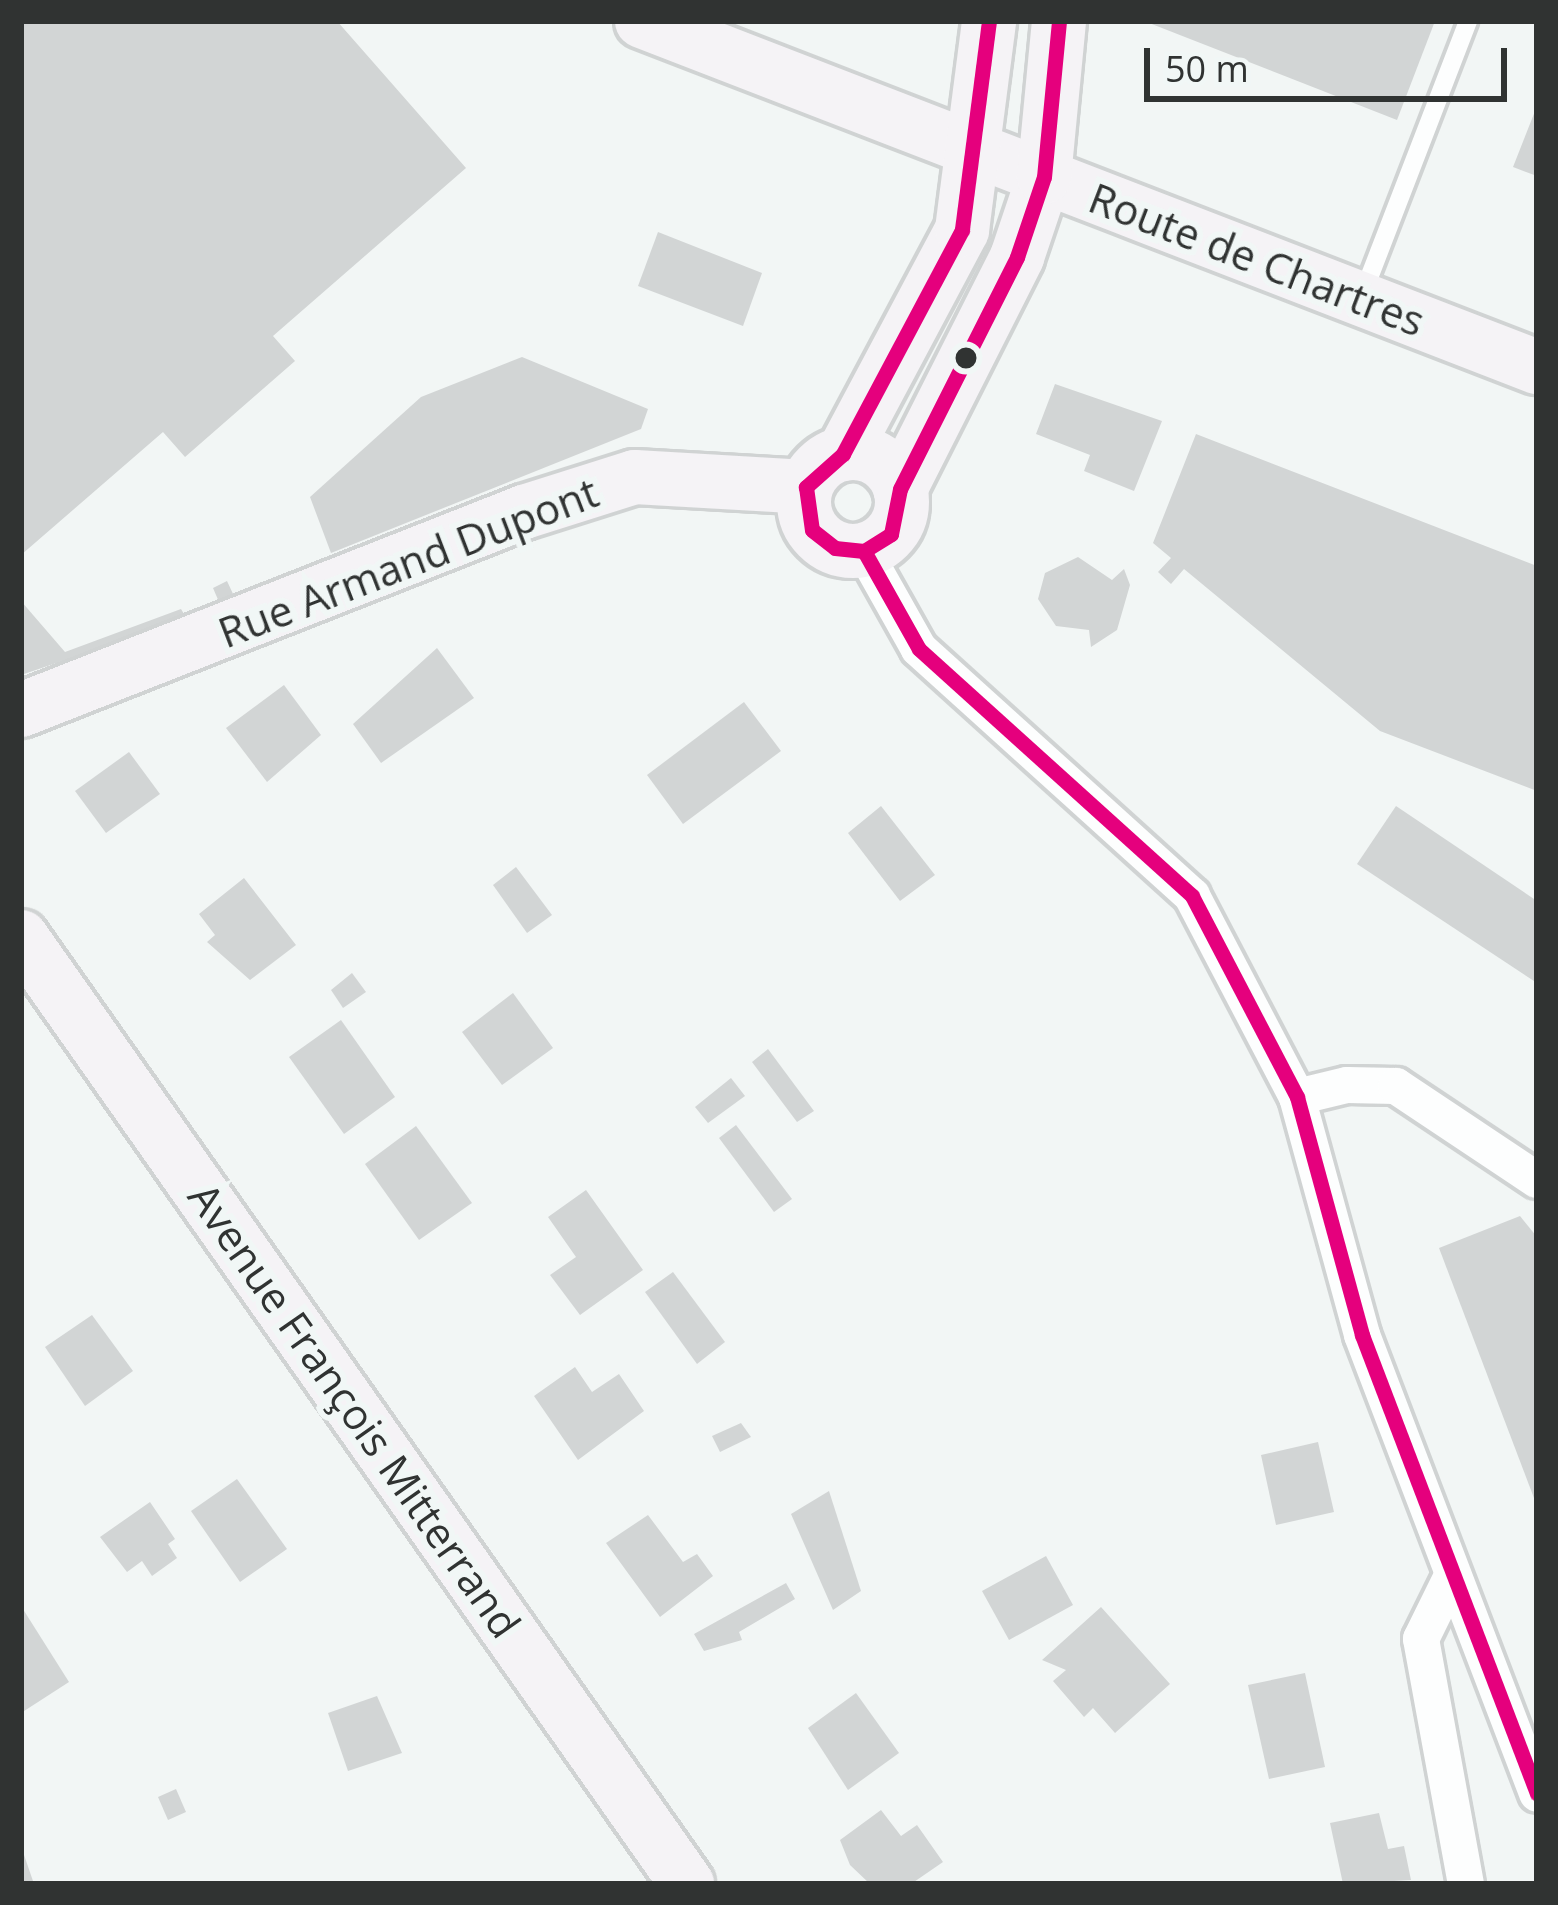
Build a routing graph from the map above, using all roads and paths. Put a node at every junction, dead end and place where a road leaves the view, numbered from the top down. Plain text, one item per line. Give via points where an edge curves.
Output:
1 (642, 21) edge
2 (989, 21) edge
3 (1059, 21) edge
4 (1468, 21) edge
5 (977, 151) junction
6 (1044, 177) junction
7 (1361, 300) junction
8 (1537, 367) edge
9 (824, 470) junction
10 (900, 488) junction
11 (864, 550) junction
12 (21, 710) edge
13 (21, 937) edge
14 (1298, 1096) junction
15 (1537, 1180) edge
16 (1450, 1578) junction
17 (1537, 1793) edge
18 (687, 1884) edge
19 (1466, 1884) edge

1 - 5 main road, Route de Chartres
2 - 5 main road
3 - 6 main road
4 - 7 lane
5 - 6 main road, Route de Chartres
5 - 9 main road via 962,230
6 - 7 main road, Route de Chartres
6 - 10 main road via 1017,257
7 - 8 main road, Route de Chartres
9 - 10 main road via 872,457
9 - 11 main road via 812,530 835,548
9 - 12 main road, Rue Armand Dupont via 635,477 524,512
10 - 11 main road via 891,534
11 - 14 street via 919,650 1192,896
13 - 18 main road, Avenue François Mitterrand
14 - 15 street via 1347,1084 1396,1086
14 - 16 street via 1362,1335
16 - 17 street
16 - 19 street via 1421,1639

